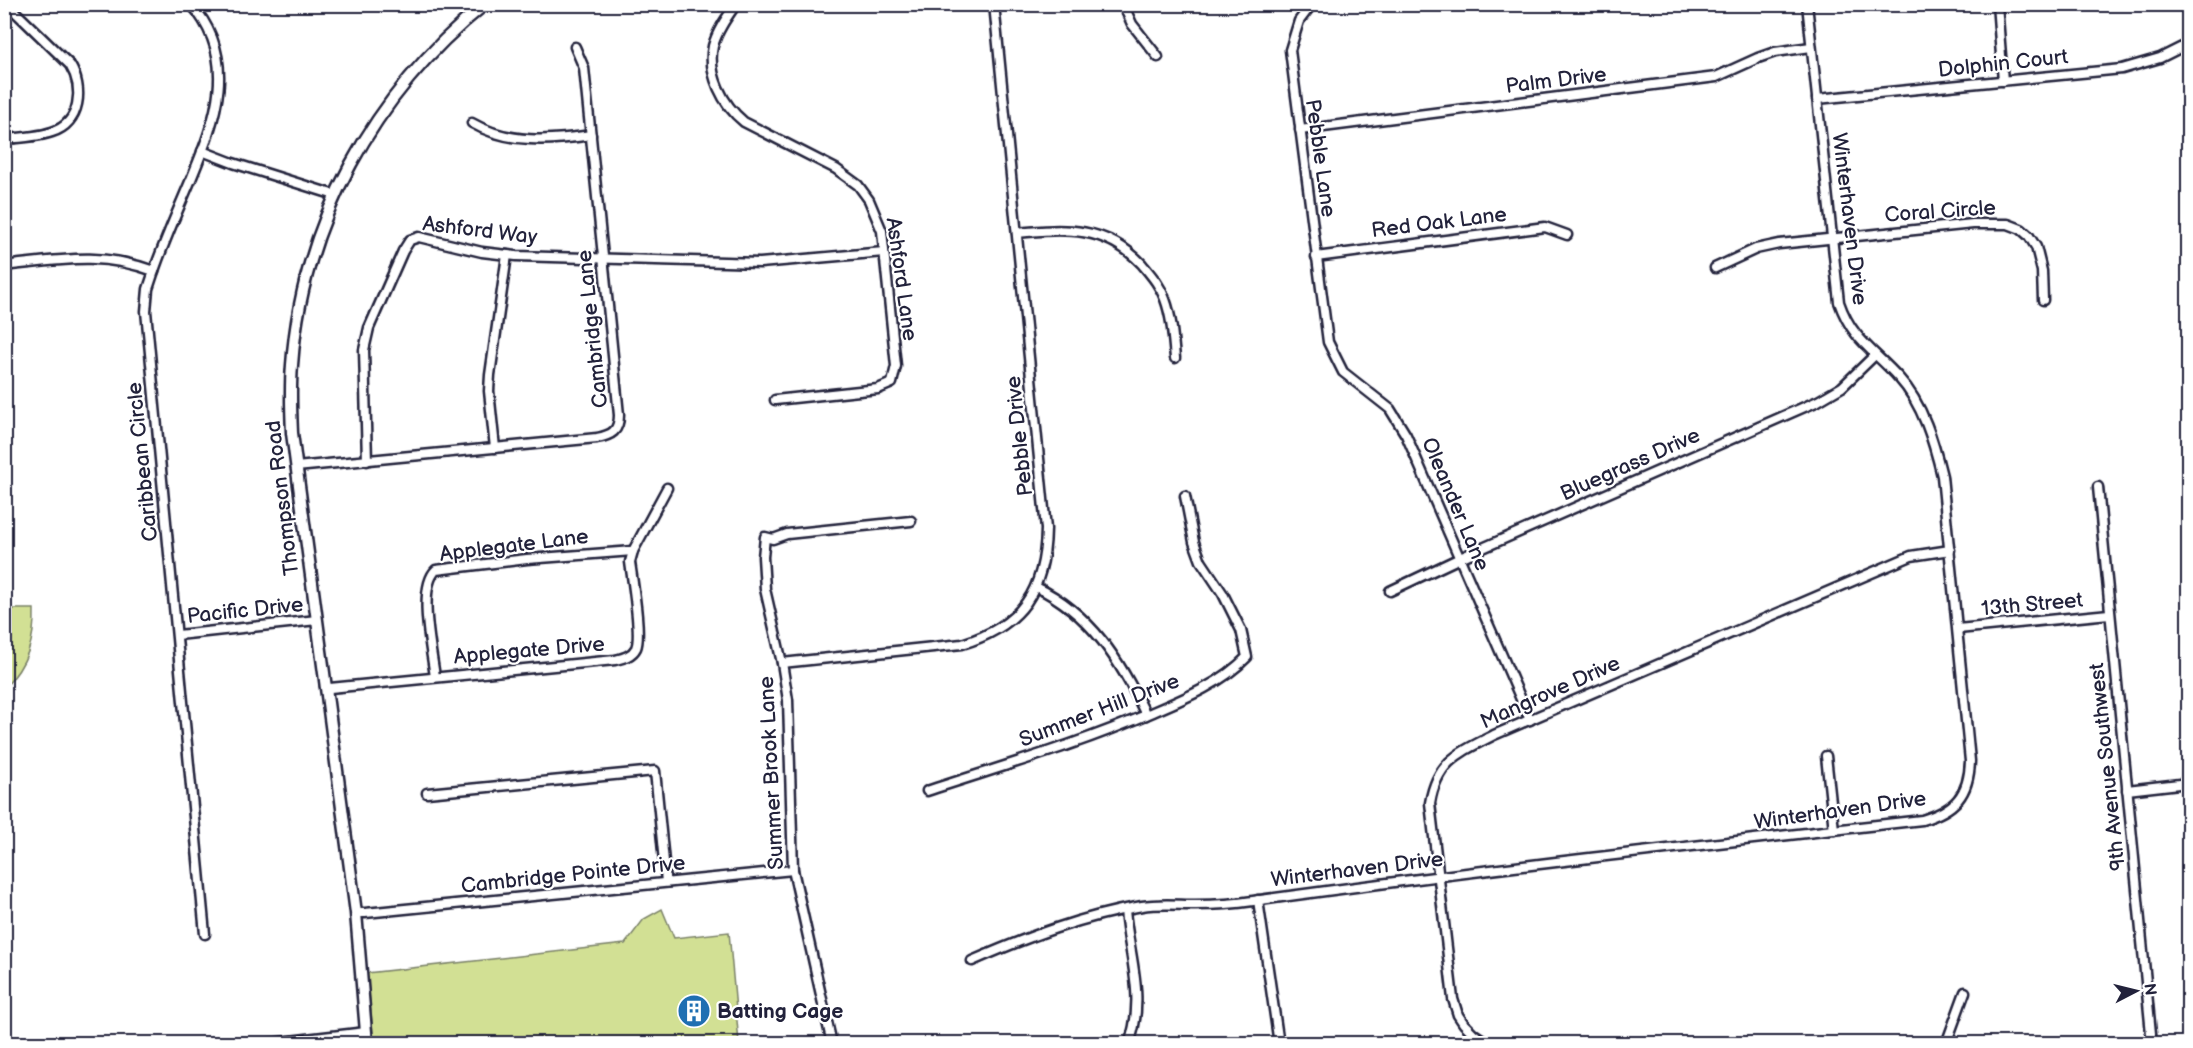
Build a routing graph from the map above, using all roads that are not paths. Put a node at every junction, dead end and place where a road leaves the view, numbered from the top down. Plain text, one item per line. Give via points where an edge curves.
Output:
1 (8, 4) edge
2 (191, 4) edge
3 (485, 4) edge
4 (736, 4) edge
5 (994, 4) edge
6 (1123, 4) edge
7 (1312, 4) edge
8 (1807, 4) edge
9 (1997, 4) edge
10 (2188, 44) edge
11 (575, 47) dead end
12 (1811, 47) junction
13 (1158, 57) dead end
14 (2003, 81) junction
15 (1817, 99) junction
16 (472, 123) dead end
17 (1300, 130) junction
18 (591, 135) junction
19 (4, 139) edge
20 (202, 151) junction
21 (335, 195) junction
22 (1017, 233) junction
23 (1567, 235) dead end
24 (1831, 238) junction
25 (884, 252) junction
26 (507, 255) junction
27 (1316, 257) junction
28 (604, 258) junction
29 (4, 266) edge
30 (1715, 268) dead end
31 (154, 271) junction
32 (2043, 300) dead end
33 (1325, 322) joint
34 (1875, 355) junction
35 (1175, 358) dead end
36 (775, 400) dead end
37 (495, 448) junction
38 (368, 461) junction
39 (296, 467) junction
40 (2098, 487) dead end
41 (667, 488) dead end
42 (1185, 496) dead end
43 (911, 521) dead end
44 (1950, 550) junction
45 (633, 551) junction
46 (1460, 558) junction
47 (1036, 587) junction
48 (1390, 591) dead end
49 (2109, 614) junction
50 (316, 620) junction
51 (1958, 628) junction
52 (178, 635) junction
53 (782, 663) junction
54 (435, 677) junction
55 (326, 686) junction
56 (1146, 715) junction
57 (1530, 720) junction
58 (1826, 756) dead end
59 (2188, 783) edge
60 (2127, 790) junction
61 (927, 791) dead end
62 (426, 793) dead end
63 (1834, 830) junction
64 (794, 870) junction
65 (1438, 877) junction
66 (666, 882) junction
67 (1258, 900) junction
68 (1125, 910) junction
69 (356, 913) junction
70 (205, 934) dead end
71 (972, 961) dead end
72 (1965, 992) dead end
73 (366, 1032) junction
74 (263, 1044) edge
75 (368, 1044) edge
76 (832, 1044) edge
77 (1130, 1044) edge
78 (1279, 1044) edge
79 (1489, 1044) edge
80 (1946, 1044) edge
81 (2152, 1044) edge

1 - 19 street via 70,65 79,92 74,112 57,130
2 - 20 street, Caribbean Circle via 209,31 220,76 216,109
3 - 21 street, Thompson Road via 447,37 398,91 359,148
4 - 25 street, Ashford Lane via 716,38 712,55 716,82 724,100 744,122 836,169 858,185 880,221
5 - 22 street, Pebble Drive
6 - 13 street via 1132,24
7 - 17 street, Pebble Lane via 1299,21 1290,50
8 - 12 street, Winterhaven Drive
9 - 14 street
10 - 14 street, Dolphin Court via 2160,58 2122,69
11 - 18 street, Cambridge Lane via 584,68
12 - 15 street, Winterhaven Drive
12 - 17 street, Palm Drive via 1775,52 1716,77
14 - 15 street, Dolphin Court
15 - 24 street, Winterhaven Drive
16 - 18 street via 487,132 532,140
17 - 27 street, Pebble Lane
18 - 28 street, Cambridge Lane
20 - 21 street
20 - 31 street, Caribbean Circle
21 - 39 street, Thompson Road via 314,249 296,331 291,397
22 - 35 street via 1077,230 1127,250 1161,290 1171,319
22 - 47 street, Pebble Drive via 1046,529 1046,554
23 - 27 street, Red Oak Lane via 1545,227
24 - 30 street, Coral Circle via 1756,249
24 - 32 street, Coral Circle via 1973,224 2014,225 2030,236 2036,247
24 - 34 street, Winterhaven Drive via 1842,313 1859,340
25 - 28 street, Ashford Way via 760,263
25 - 36 street, Ashford Lane via 896,366 892,383 878,389
26 - 28 street, Ashford Way
26 - 37 street via 489,391
26 - 38 street, Ashford Way via 424,237 407,243 369,328 364,350
27 - 33 street, Pebble Lane
28 - 37 street, Cambridge Lane via 619,424 611,435
29 - 31 street via 90,257
31 - 52 street, Caribbean Circle via 146,301 147,337
33 - 46 street, Oleander Lane via 1333,354 1343,372 1390,409 1406,435
34 - 44 street, Winterhaven Drive via 1908,389 1930,435 1942,476
34 - 46 street, Bluegrass Drive via 1842,387 1818,401
37 - 38 street, Cambridge Lane
38 - 39 street, Cambridge Lane
39 - 50 street, Thompson Road
40 - 49 street, 9th Avenue Southwest
41 - 45 street
42 - 56 street, Summer Hill Drive via 1194,542 1237,622 1247,657 1239,667 1217,680
43 - 53 street, Summer Brook Lane via 765,537 765,589
44 - 51 street, Winterhaven Drive
44 - 57 street, Mangrove Drive via 1911,556
45 - 54 street, Applegate Drive via 630,562 638,631 637,645 629,655 615,660
45 - 54 street, Applegate Lane via 436,570 428,582 426,597
46 - 48 street, Bluegrass Drive
46 - 57 street, Oleander Lane
47 - 53 street, Pebble Drive via 1009,621 962,644
47 - 56 street via 1069,607 1097,633 1121,667
49 - 51 street, 13th Street
49 - 60 street, 9th Avenue Southwest
50 - 52 street, Pacific Drive
50 - 55 street, Thompson Road
51 - 63 street, Winterhaven Drive via 1970,760 1969,779 1962,794 1947,810 1922,820
52 - 70 street, Caribbean Circle
53 - 64 street, Summer Brook Lane via 789,716
54 - 55 street, Applegate Drive
55 - 69 street, Thompson Road
56 - 61 street, Summer Hill Drive
57 - 65 street, Mangrove Drive via 1464,750 1442,770 1430,803
58 - 63 street
59 - 60 street
60 - 81 street, 9th Avenue Southwest
62 - 66 street via 655,771
63 - 65 street, Winterhaven Drive
64 - 66 street, Cambridge Pointe Drive
64 - 76 street, Summer Brook Lane
65 - 67 street, Winterhaven Drive
65 - 79 street, Mangrove Drive via 1456,1008 1474,1035
66 - 69 street, Cambridge Pointe Drive
67 - 68 street, Winterhaven Drive
67 - 78 street
68 - 71 street, Winterhaven Drive via 1088,917
68 - 77 street via 1138,1010
69 - 73 street, Thompson Road
72 - 80 street
73 - 74 street
73 - 75 street, Thompson Road

